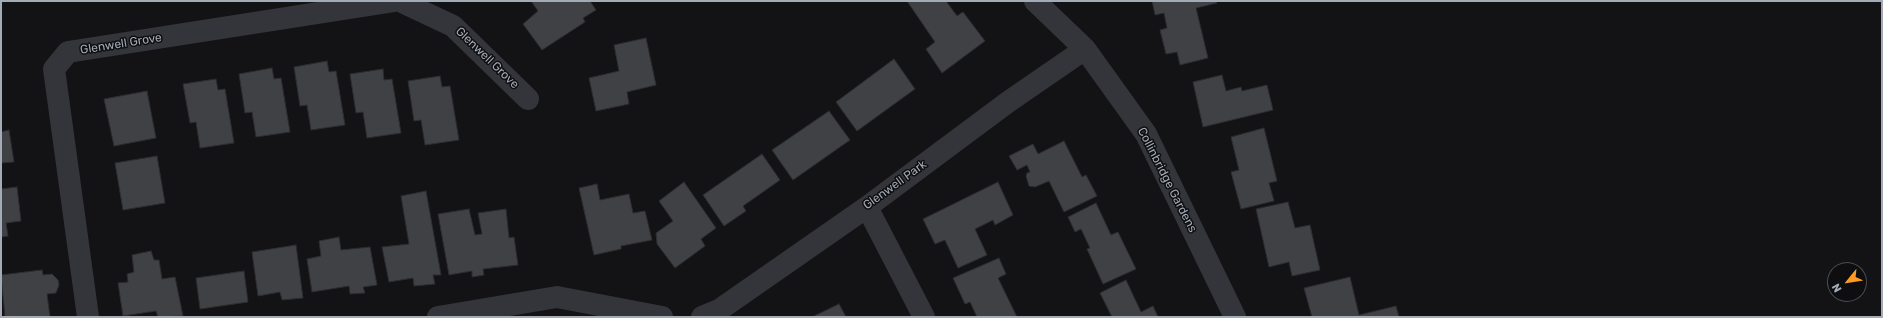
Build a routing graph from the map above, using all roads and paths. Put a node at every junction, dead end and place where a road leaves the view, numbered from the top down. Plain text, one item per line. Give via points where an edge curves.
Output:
1 (395, 1) edge
2 (400, 1) edge
3 (1035, 1) edge
4 (1085, 49) junction
5 (528, 99) dead end
6 (867, 207) junction
7 (88, 317) edge
8 (438, 317) edge
9 (662, 317) edge
10 (702, 317) edge
11 (924, 317) edge
12 (1235, 317) edge

1 - 7 street, Glenwell Grove via 68,52 54,69
2 - 5 street, Glenwell Grove via 453,26
3 - 4 street, Collinbridge Gardens
4 - 6 street, Glenwell Park via 1008,102
4 - 12 street, Collinbridge Gardens via 1146,134
6 - 10 street, Glenwell Park via 719,310
6 - 11 street
8 - 9 street via 557,298

